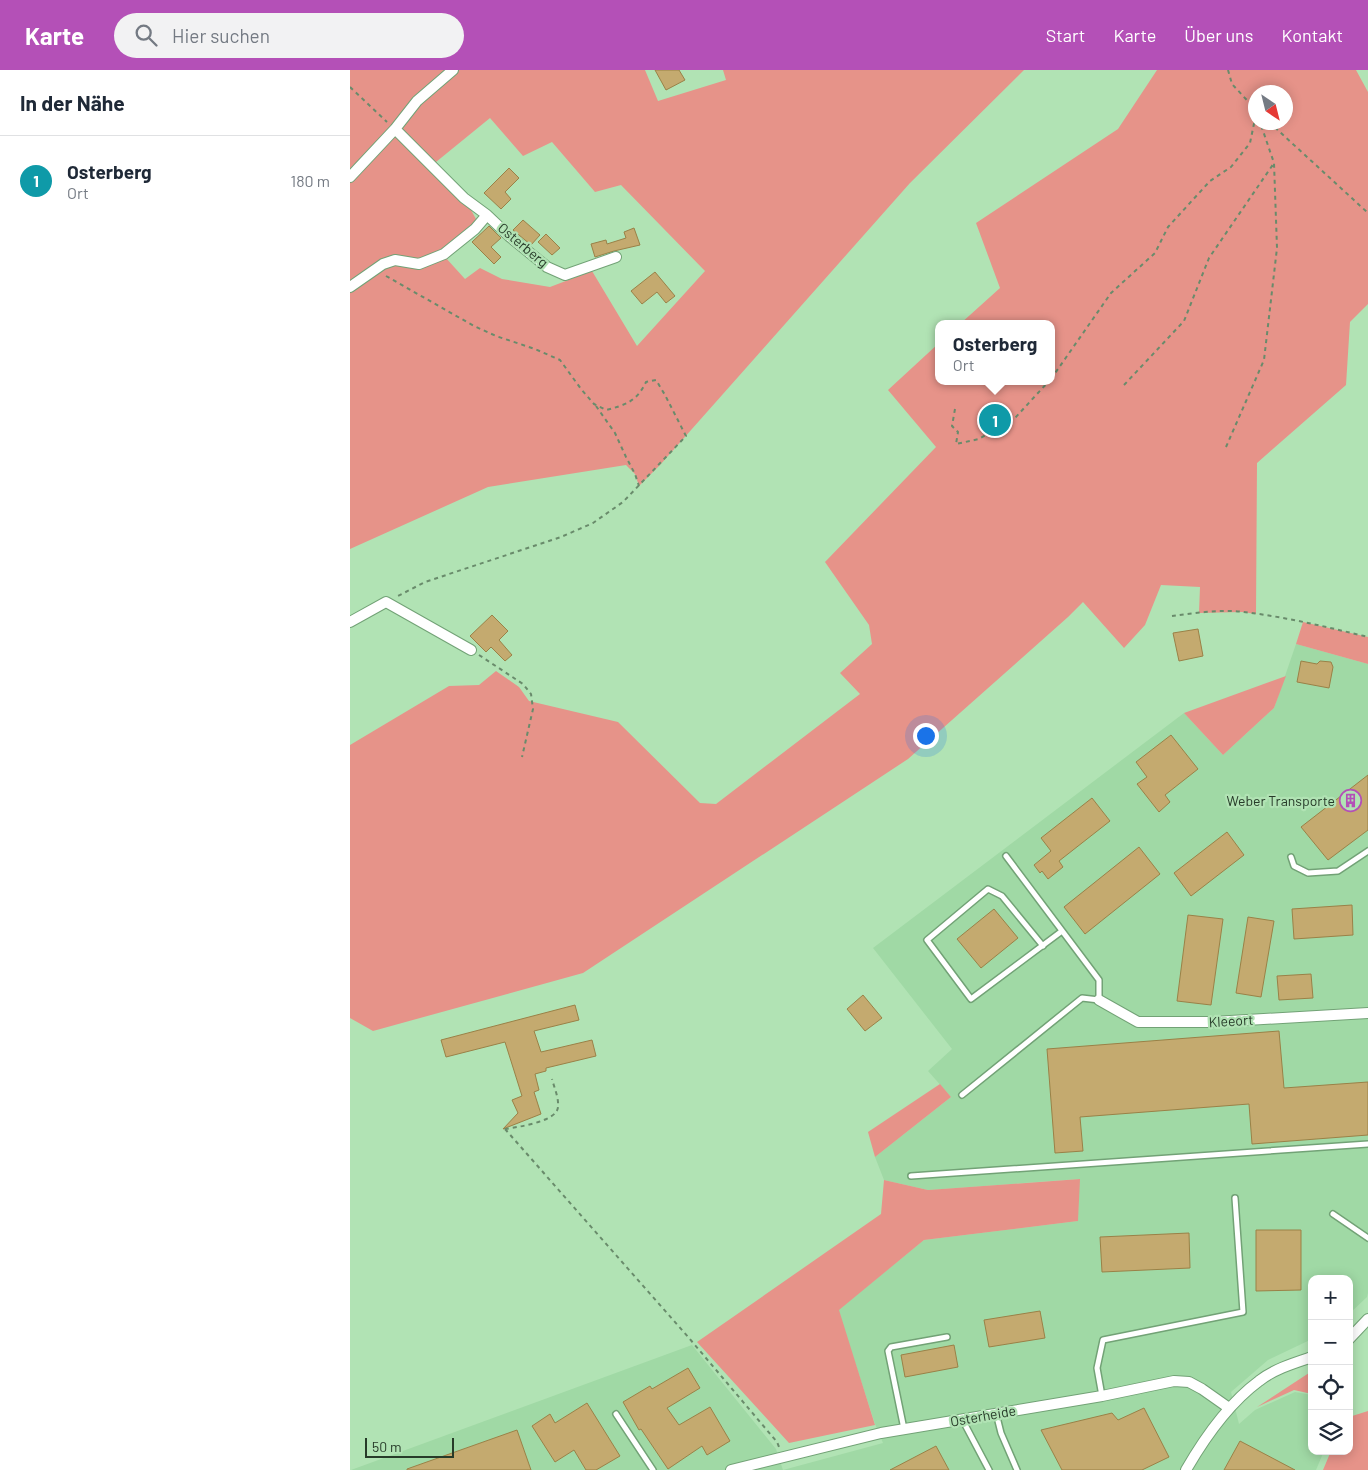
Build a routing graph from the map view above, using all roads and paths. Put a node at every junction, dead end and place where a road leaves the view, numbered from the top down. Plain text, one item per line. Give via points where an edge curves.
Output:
1 (453, 70) edge
2 (1228, 70) edge
3 (350, 87) edge
4 (1248, 103) edge
5 (395, 129) junction
6 (1252, 130) edge
7 (1263, 130) edge
8 (1278, 130) edge
9 (1274, 163) junction
10 (350, 177) edge
11 (1368, 213) edge
12 (488, 215) junction
13 (616, 256) dead end
14 (374, 272) junction
15 (350, 288) edge
16 (1055, 373) edge
17 (1045, 385) edge
18 (1124, 385) dead end
19 (594, 404) junction
20 (956, 409) dead end
21 (1226, 448) dead end
22 (639, 486) junction
23 (386, 602) junction
24 (1172, 616) dead end
25 (350, 622) edge
26 (1368, 636) edge
27 (471, 650) joint
28 (522, 757) dead end
29 (1368, 851) edge
30 (1006, 856) dead end
31 (1292, 857) dead end
32 (1062, 931) junction
33 (1043, 946) junction
34 (1099, 1000) junction
35 (1368, 1014) edge
36 (552, 1079) dead end
37 (962, 1095) dead end
38 (1368, 1144) edge
39 (911, 1176) dead end
40 (1235, 1198) dead end
41 (1333, 1214) dead end
42 (1368, 1238) edge
43 (1368, 1319) edge
44 (1353, 1335) edge
45 (947, 1337) dead end
46 (1308, 1359) edge
47 (1102, 1396) junction
48 (1229, 1408) junction
49 (996, 1413) junction
50 (616, 1414) dead end
51 (962, 1419) junction
52 (904, 1429) junction
53 (783, 1456) junction
54 (652, 1470) edge
55 (731, 1470) edge
56 (989, 1470) edge
57 (1018, 1470) edge
58 (1186, 1470) edge

1 - 5 street via 417,101
2 - 4 path via 1232,84
3 - 5 path
5 - 10 street
5 - 12 street, Osterberg via 464,198
6 - 16 path via 1250,142 1231,167 1210,181 1168,227 1155,253 1112,293
7 - 9 path
8 - 11 path
9 - 18 path via 1209,258 1184,321
9 - 21 path via 1278,248 1264,360
12 - 13 street, Osterberg via 547,267 565,275
12 - 14 street, Osterberg via 444,254 419,264 395,260
14 - 15 street, Osterberg
14 - 19 path via 383,274 474,326 560,360
17 - 20 path via 1015,418 978,439 956,444 958,432 952,426
19 - 22 path via 616,433
19 - 22 path via 606,410 626,404 641,392 646,382 656,380 665,395 686,436
22 - 23 path via 593,523 424,582
23 - 25 street
23 - 27 street
24 - 26 path via 1242,612
27 - 28 path via 523,684 531,694 533,709
29 - 31 lane via 1338,870 1308,873 1294,866
30 - 32 lane
32 - 33 lane
32 - 34 lane via 1099,980
33 - 33 lane via 971,999 927,940 988,889 1002,896
34 - 35 street, Kleeort via 1138,1022 1214,1022
34 - 37 lane via 1082,998
36 - 53 path via 558,1099 556,1113 541,1121 505,1129 727,1382 777,1442
38 - 39 lane
40 - 47 lane via 1243,1312 1103,1340 1097,1368
41 - 42 lane
43 - 44 street
45 - 52 lane via 891,1347 888,1351
46 - 48 street via 1260,1380
47 - 48 street, Osterheide via 1174,1381 1189,1382
47 - 49 street, Osterheide
48 - 58 street via 1200,1445
49 - 51 street, Osterheide
49 - 57 lane via 1001,1433
50 - 54 lane
51 - 52 street, Osterheide
51 - 56 lane
52 - 53 street, Osterheide
53 - 55 street, Osterheide

